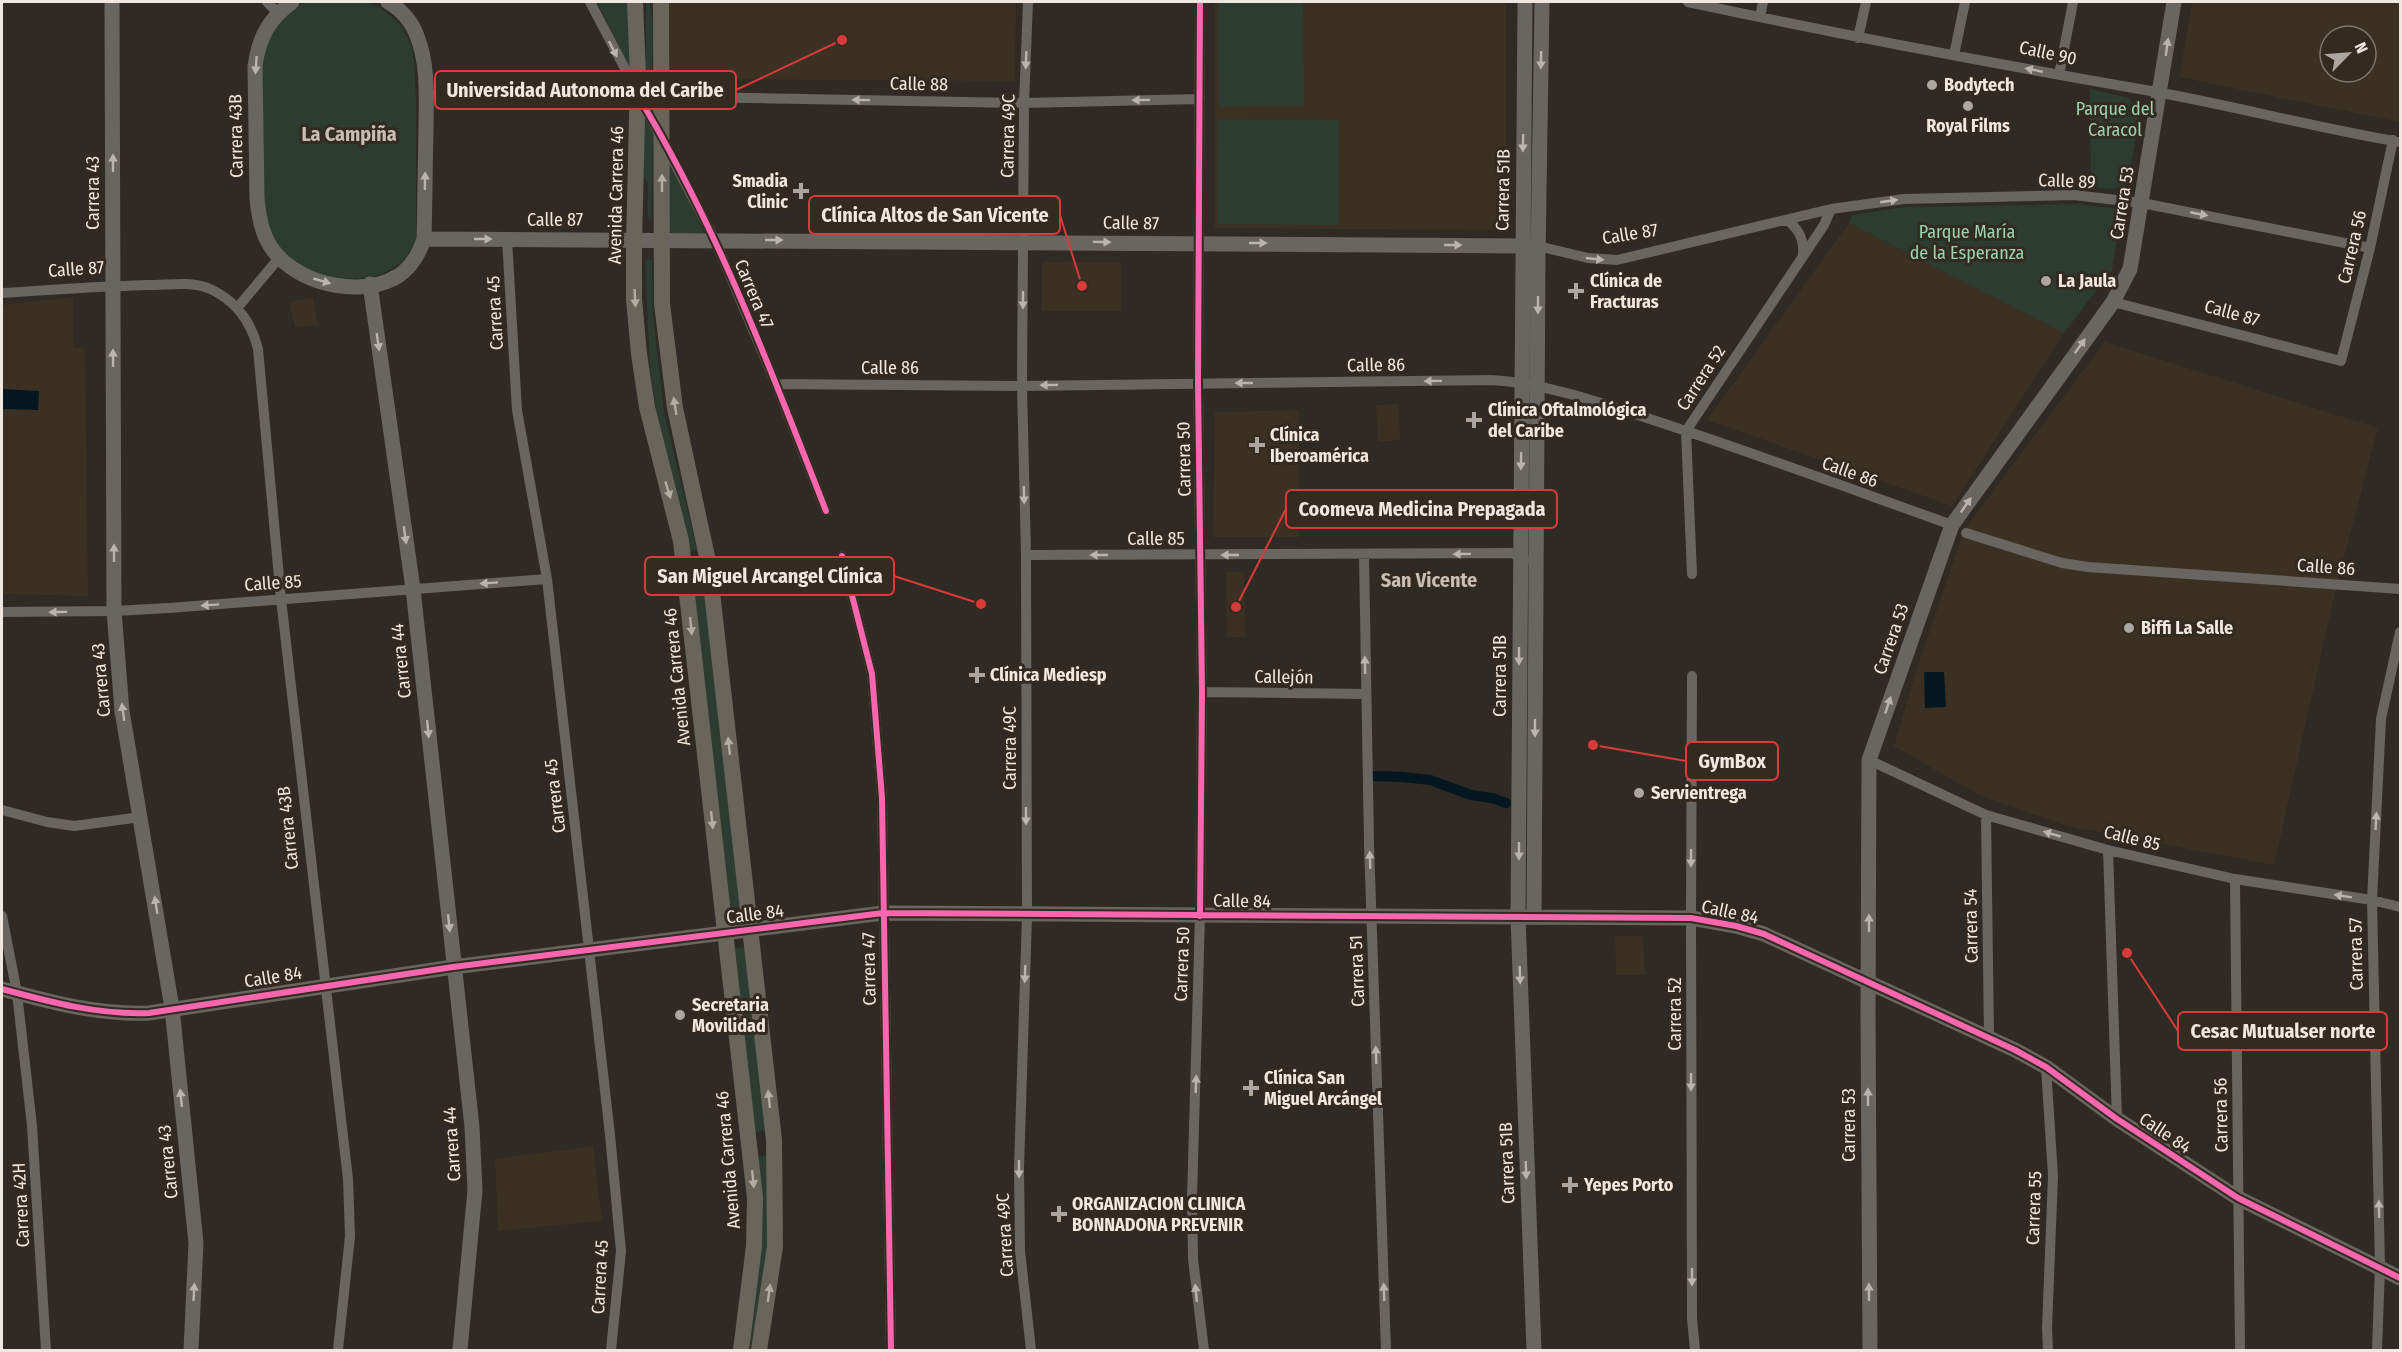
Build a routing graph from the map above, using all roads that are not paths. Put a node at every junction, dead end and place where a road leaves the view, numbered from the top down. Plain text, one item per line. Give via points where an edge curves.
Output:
1 (112, 2) edge
2 (292, 2) edge
3 (590, 2) edge
4 (635, 2) edge
5 (661, 2) edge
6 (1028, 2) edge
7 (1200, 2) edge
8 (1525, 2) edge
9 (1542, 2) edge
10 (1688, 2) edge
11 (1763, 2) edge
12 (1866, 2) edge
13 (1965, 2) edge
14 (2073, 2) edge
15 (2174, 2) edge
16 (394, 3) edge
17 (273, 7) edge
18 (1760, 17) junction
19 (1858, 38) junction
20 (1954, 55) junction
21 (2059, 75) junction
22 (2160, 93) junction
23 (426, 95) junction
24 (638, 96) junction
25 (662, 96) junction
26 (568, 97) dead end
27 (1200, 99) junction
28 (1024, 103) junction
29 (662, 136) junction
30 (2397, 141) edge
31 (2142, 203) junction
32 (1831, 209) junction
33 (1787, 220) junction
34 (424, 239) junction
35 (507, 239) junction
36 (634, 240) junction
37 (662, 240) junction
38 (715, 240) junction
39 (1023, 242) junction
40 (1200, 243) junction
41 (1522, 246) junction
42 (1538, 246) junction
43 (2370, 248) junction
44 (1803, 254) junction
45 (279, 258) junction
46 (370, 284) junction
47 (113, 286) junction
48 (2, 293) edge
49 (2113, 302) junction
50 (238, 306) junction
51 (2341, 361) joint
52 (1198, 383) junction
53 (1529, 383) junction
54 (776, 384) junction
55 (1022, 386) junction
56 (1686, 431) junction
57 (826, 511) dead end
58 (1952, 525) junction
59 (1966, 533) dead end
60 (1026, 555) junction
61 (1200, 555) junction
62 (1364, 555) junction
63 (842, 556) dead end
64 (1519, 557) junction
65 (1536, 565) junction
66 (713, 566) junction
67 (684, 568) junction
68 (1692, 574) dead end
69 (547, 579) junction
70 (412, 589) junction
71 (2400, 589) edge
72 (281, 599) junction
73 (114, 611) junction
74 (2, 612) edge
75 (2400, 632) edge
76 (1692, 676) dead end
77 (1202, 692) junction
78 (1365, 694) junction
79 (1869, 760) junction
80 (2, 810) edge
81 (1986, 815) junction
82 (141, 817) junction
83 (2108, 850) junction
84 (2235, 879) junction
85 (2372, 900) junction
86 (2400, 907) edge
87 (883, 913) junction
88 (2, 916) edge
89 (1027, 916) junction
90 (1200, 916) junction
91 (1372, 917) junction
92 (1518, 917) junction
93 (1534, 917) junction
94 (1690, 918) junction
95 (750, 930) junction
96 (724, 933) junction
97 (590, 950) junction
98 (453, 967) junction
99 (1868, 981) junction
100 (325, 985) junction
101 (2, 989) edge
102 (17, 993) junction
103 (172, 1008) junction
104 (1989, 1036) junction
105 (2046, 1067) junction
106 (2117, 1119) junction
107 (774, 1140) junction
108 (748, 1142) junction
109 (2238, 1198) junction
110 (2380, 1267) junction
111 (2400, 1278) edge
112 (46, 1350) edge
113 (191, 1350) edge
114 (338, 1350) edge
115 (460, 1350) edge
116 (611, 1350) edge
117 (741, 1350) edge
118 (759, 1350) edge
119 (891, 1350) edge
120 (1031, 1350) edge
121 (1204, 1350) edge
122 (1386, 1350) edge
123 (1534, 1350) edge
124 (1695, 1350) edge
125 (1870, 1350) edge
126 (2048, 1350) edge
127 (2240, 1350) edge
128 (2377, 1350) edge

47 -> 1 street, Carrera 43
2 - 17 street
3 -> 24 street, Carrera 47
4 - 24 main road, Avenida Carrera 46
5 - 25 main road
6 -> 28 street, Carrera 49C
7 - 27 street, Carrera 50
8 -> 41 street, Carrera 51B
9 -> 42 street, Carrera 51B
10 - 18 street, Calle 90
11 - 18 street
12 - 19 street
13 - 20 street
14 - 21 street
22 -> 15 street, Carrera 53
16 - 23 street via 417,34
17 -> 45 street, Carrera 43B via 255,66 256,198 267,241
18 - 19 street, Calle 90
19 - 20 street, Calle 90
21 -> 20 street, Calle 90
21 - 22 street, Calle 90
22 - 30 street, Calle 90
22 - 31 street, Carrera 53
23 - 26 street
34 -> 23 street
24 - 25 street, Calle 88
24 - 29 street, Carrera 47
24 - 36 main road, Avenida Carrera 46
28 -> 25 street, Calle 88
25 - 29 main road
27 -> 28 street, Calle 88
27 - 40 street, Carrera 50
28 - 39 street, Carrera 49C
37 -> 29 main road
29 - 38 street, Carrera 47
30 - 43 street, Carrera 56
32 -> 31 street, Calle 89 via 1915,198 2074,195
31 -> 43 street, Calle 89
31 - 49 street, Carrera 53 via 2130,269
32 - 33 street, Calle 87
32 - 44 street, Carrera 52
42 -> 33 street, Calle 87 via 1588,258 1617,260
33 - 44 street via 1803,239
34 -> 35 street, Calle 87
34 - 46 street via 410,266 385,282
35 - 36 street, Calle 87
35 - 69 street, Carrera 45 via 517,410
36 - 37 street, Calle 87
36 -> 67 main road, Avenida Carrera 46 via 640,364
37 - 38 street, Calle 87
66 -> 37 main road via 675,408 662,304
38 -> 39 street, Calle 87
38 - 54 street, Carrera 47
39 -> 40 street, Calle 87
39 -> 55 street, Carrera 49C
40 -> 41 street, Calle 87
40 - 52 street, Carrera 50
41 - 42 street, Calle 87
41 - 53 street, Carrera 51B
42 -> 53 street, Carrera 51B
43 - 51 street, Carrera 56
44 - 56 street, Carrera 52
45 -> 46 street via 302,274 329,284
45 - 50 street
46 -> 70 street, Carrera 44
47 - 48 street, Calle 87
47 - 50 street, Calle 87 via 198,285
73 -> 47 street, Carrera 43
49 - 51 street, Calle 87
58 -> 49 street, Carrera 53
50 - 72 street, Carrera 43B via 258,349
53 -> 52 street, Calle 86 via 1492,380
52 -> 55 street, Calle 86
52 - 61 street, Carrera 50
53 - 56 street, Calle 86
53 -> 64 street, Carrera 51B
53 - 65 street, Carrera 51B
54 - 55 street, Calle 86
54 - 57 street, Carrera 47
55 -> 60 street, Carrera 49C
56 - 58 street, Calle 86
56 - 68 street, Carrera 52
79 -> 58 street, Carrera 53
59 - 71 street, Calle 86 via 2062,563 2088,567
61 -> 60 street, Calle 85
60 -> 89 street, Carrera 49C
62 -> 61 street, Calle 85
61 - 77 street, Carrera 50
64 -> 62 street, Calle 85 via 1512,553
78 -> 62 street, Carrera 51
63 - 87 street, Carrera 47 via 872,674 882,798
64 - 65 street, Calle 85
64 -> 92 street, Carrera 51B
65 -> 93 street, Carrera 51B
66 - 67 street
95 -> 66 main road
67 -> 96 main road, Avenida Carrera 46
69 -> 70 street, Calle 85
69 - 97 street, Carrera 45
70 - 72 street, Calle 85
70 -> 98 street, Carrera 44
72 -> 73 street, Calle 85
72 - 100 street, Carrera 43B
73 -> 74 street, Calle 85
82 -> 73 street, Carrera 43 via 122,711
85 -> 75 street, Carrera 57 via 2381,719
76 -> 94 street, Carrera 52
77 - 78 street, Callejón
77 - 90 street, Carrera 50
91 -> 78 street, Carrera 51
79 - 81 street, Calle 85
99 -> 79 street, Carrera 53
80 - 82 street via 74,826
83 -> 81 street, Calle 85
81 - 104 street, Carrera 54
103 -> 82 street, Carrera 43
83 - 84 street, Calle 85
83 - 106 street
85 -> 84 street, Calle 85
84 - 109 street, Carrera 56
85 - 86 street, Calle 85
110 -> 85 street, Carrera 57
87 - 89 street, Calle 84
87 - 95 street, Calle 84
87 - 119 street, Carrera 47
88 - 102 street, Carrera 42H
89 - 90 street, Calle 84
89 -> 120 street, Carrera 49C via 1019,1168 1020,1251
90 - 91 street, Calle 84
121 -> 90 street, Carrera 50 via 1193,1249
91 - 92 street, Calle 84
122 -> 91 street, Carrera 51
92 - 93 street, Calle 84
92 -> 123 street, Carrera 51B
93 - 94 street, Calle 84
94 - 99 street, Calle 84 via 1764,934
94 -> 124 street, Carrera 52
95 - 96 street, Calle 84
107 -> 95 main road
96 - 97 street, Calle 84
96 - 108 main road, Avenida Carrera 46
97 - 98 street, Calle 84
97 - 116 street, Carrera 45 via 621,1251
98 - 100 street, Calle 84
98 - 115 street, Carrera 44 via 472,1127 475,1190
99 - 104 street, Calle 84
125 -> 99 street, Carrera 53
100 - 103 street, Calle 84
100 - 114 street, Carrera 43B via 348,1179 350,1236
101 - 102 street, Calle 84
102 - 103 street, Calle 84 via 109,1013 149,1013
102 - 112 street, Carrera 42H via 32,1126
113 -> 103 street, Carrera 43 via 196,1243
104 - 105 street, Calle 84
105 - 106 street, Calle 84
105 - 126 street, Carrera 55 via 2053,1176
106 - 109 street, Calle 84
107 - 108 main road
118 -> 107 main road via 775,1247
108 -> 117 main road, Avenida Carrera 46 via 755,1227
109 - 110 street, Calle 84
109 - 127 street, Carrera 56
110 - 111 street, Calle 84
110 - 128 street, Carrera 57

